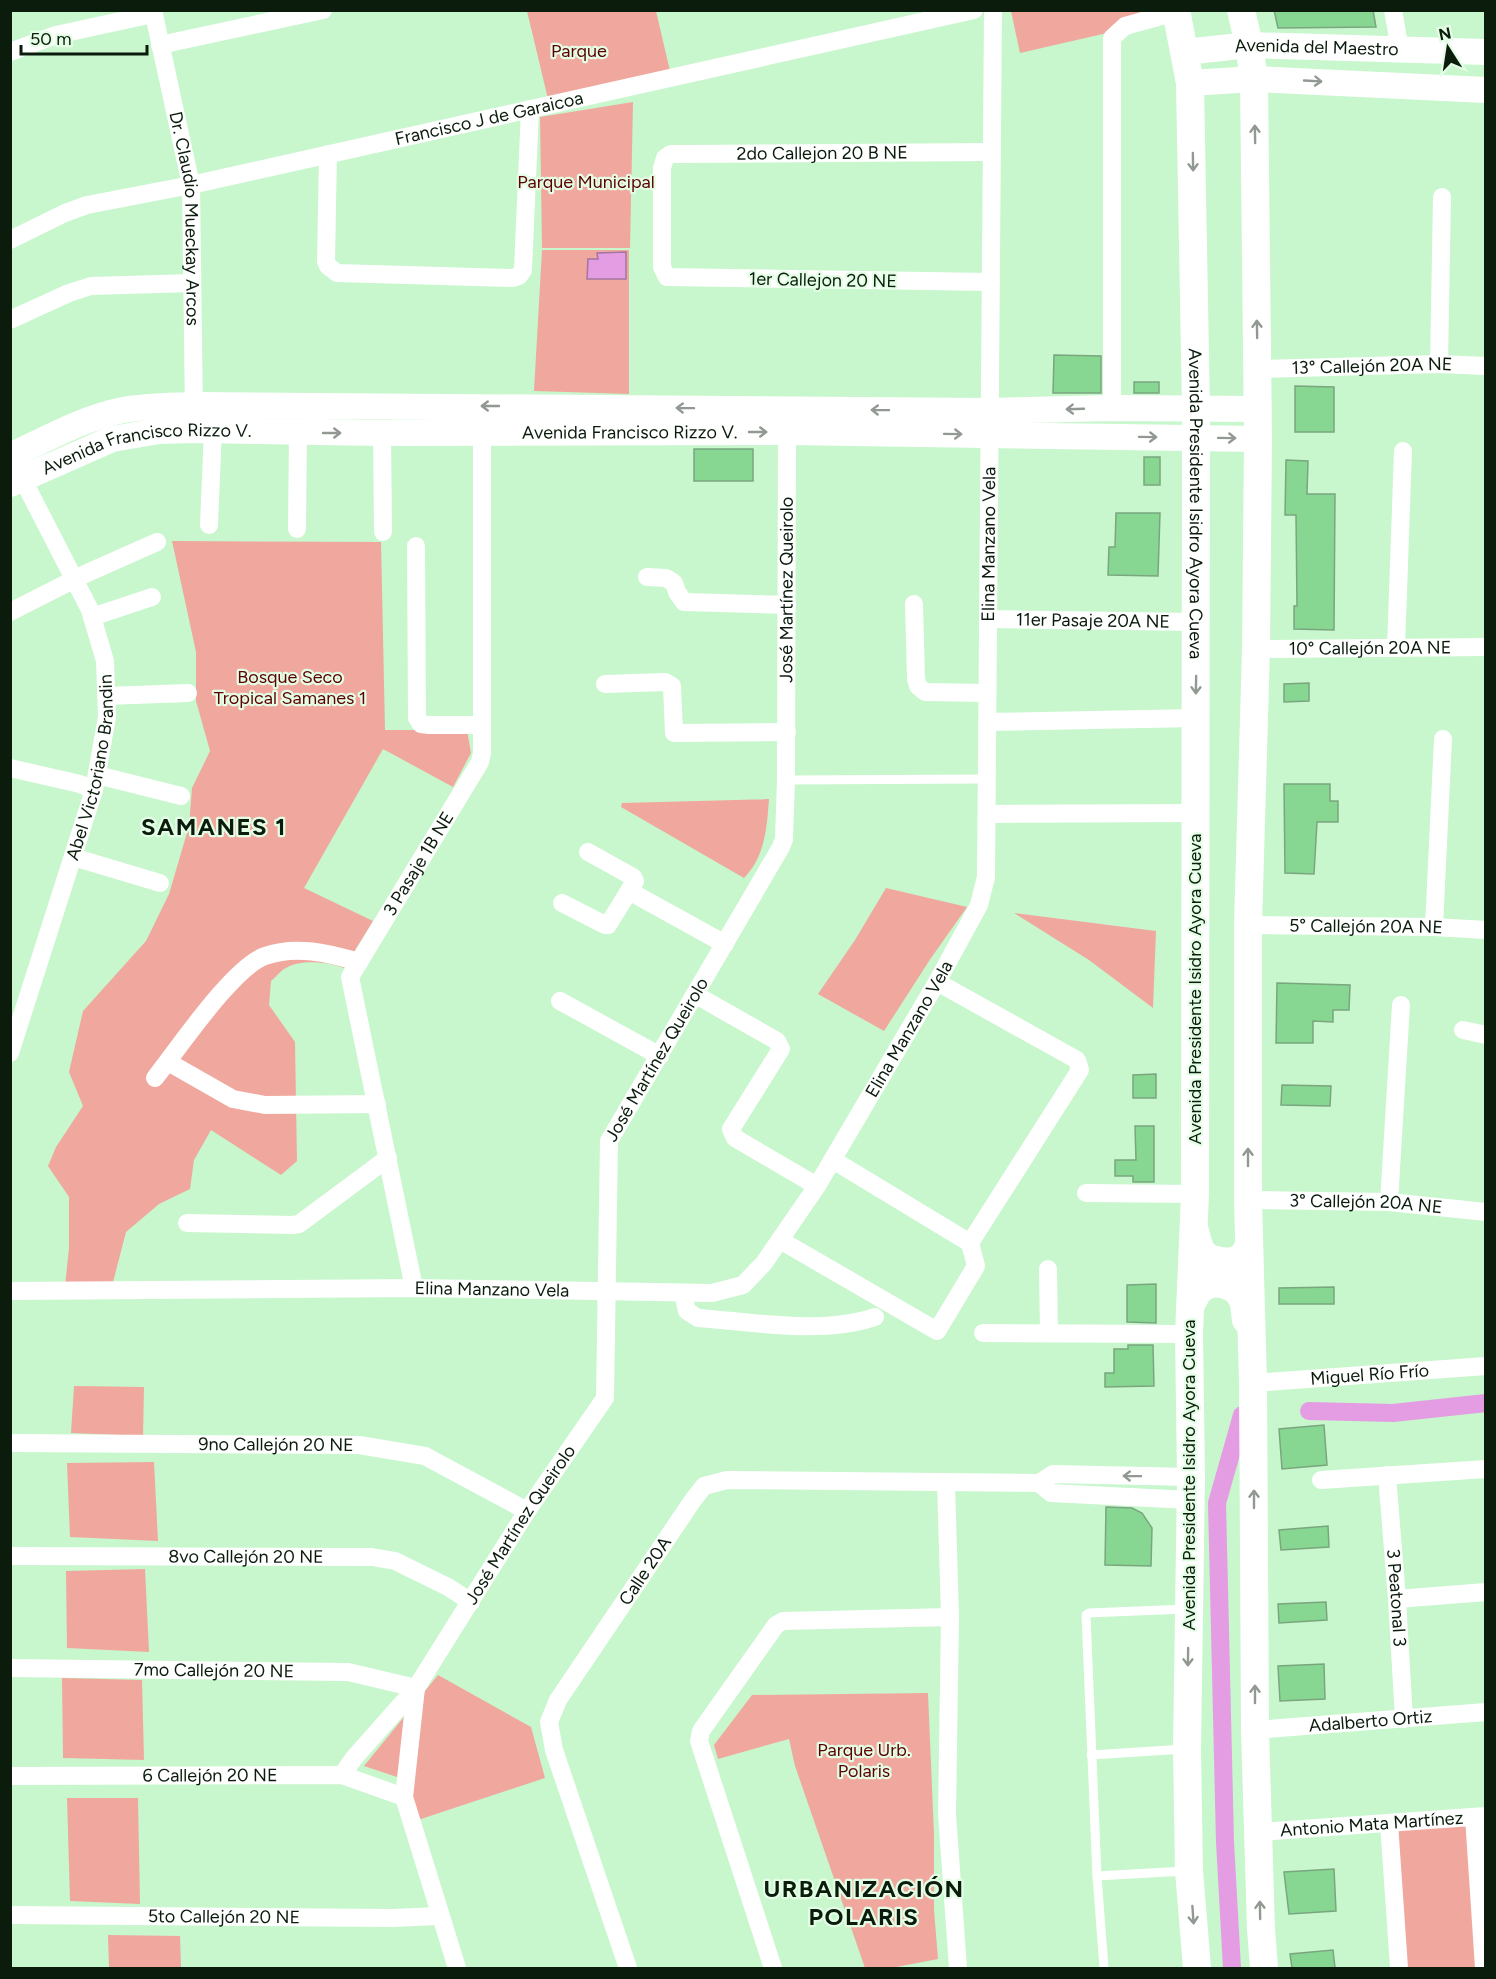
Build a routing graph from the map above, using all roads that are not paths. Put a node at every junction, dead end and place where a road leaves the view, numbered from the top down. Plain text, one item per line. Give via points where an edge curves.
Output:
1 (323, 10) edge
2 (974, 10) edge
3 (993, 10) edge
4 (1241, 10) edge
5 (1393, 10) edge
6 (1176, 11) edge
7 (153, 12) edge
8 (160, 45) junction
9 (1249, 45) junction
10 (1400, 50) junction
11 (10, 52) edge
12 (1185, 52) junction
13 (1485, 52) edge
14 (1254, 79) junction
15 (1190, 83) junction
16 (1485, 90) edge
17 (530, 109) junction
18 (992, 152) junction
19 (328, 154) junction
20 (191, 184) junction
21 (1442, 197) dead end
22 (10, 240) edge
23 (662, 267) joint
24 (991, 282) junction
25 (192, 283) junction
26 (12, 319) dead end
27 (1439, 364) junction
28 (1485, 366) edge
29 (1258, 369) junction
30 (1112, 408) junction
31 (1258, 409) junction
32 (1196, 410) junction
33 (200, 422) junction
34 (990, 423) junction
35 (298, 432) junction
36 (482, 432) junction
37 (787, 432) junction
38 (382, 433) junction
39 (1196, 438) junction
40 (1258, 439) junction
41 (1403, 451) dead end
42 (13, 466) edge
43 (209, 525) dead end
44 (297, 529) dead end
45 (383, 532) dead end
46 (157, 542) dead end
47 (416, 546) dead end
48 (646, 577) dead end
49 (74, 579) junction
50 (152, 597) dead end
51 (787, 604) junction
52 (914, 604) dead end
53 (10, 612) edge
54 (92, 617) junction
55 (988, 620) junction
56 (1197, 622) junction
57 (1485, 647) edge
58 (1396, 648) junction
59 (1256, 649) junction
60 (605, 684) dead end
61 (188, 693) dead end
62 (987, 693) junction
63 (106, 696) junction
64 (1195, 718) junction
65 (987, 722) junction
66 (482, 726) junction
67 (787, 732) junction
68 (1443, 740) dead end
69 (10, 768) edge
70 (987, 779) junction
71 (786, 780) junction
72 (95, 782) junction
73 (181, 796) dead end
74 (1195, 813) junction
75 (987, 814) junction
76 (588, 852) dead end
77 (73, 858) junction
78 (160, 883) dead end
79 (629, 891) junction
80 (562, 903) dead end
81 (1248, 925) junction
82 (1434, 927) junction
83 (1485, 930) edge
84 (725, 944) junction
85 (359, 962) junction
86 (937, 982) junction
87 (696, 995) junction
88 (561, 1001) dead end
89 (1401, 1005) dead end
90 (1463, 1030) dead end
91 (1485, 1035) edge
92 (10, 1053) edge
93 (660, 1056) junction
94 (168, 1062) junction
95 (155, 1078) dead end
96 (377, 1104) junction
97 (388, 1158) junction
98 (832, 1160) junction
99 (817, 1186) junction
100 (1086, 1193) dead end
101 (1195, 1194) junction
102 (1248, 1200) junction
103 (1389, 1202) junction
104 (1485, 1212) edge
105 (188, 1223) dead end
106 (1194, 1226) junction
107 (780, 1240) junction
108 (970, 1243) junction
109 (1249, 1246) junction
110 (1048, 1269) dead end
111 (414, 1288) junction
112 (10, 1291) edge
113 (607, 1292) junction
114 (683, 1294) junction
115 (875, 1317) dead end
116 (1190, 1321) junction
117 (983, 1333) dead end
118 (1049, 1333) junction
119 (1252, 1354) junction
120 (1485, 1366) edge
121 (1253, 1383) junction
122 (10, 1443) edge
123 (1485, 1469) edge
124 (1387, 1475) junction
125 (1321, 1480) dead end
126 (946, 1484) junction
127 (1190, 1489) junction
128 (526, 1511) junction
129 (10, 1556) edge
130 (1485, 1592) edge
131 (1397, 1599) junction
132 (471, 1602) junction
133 (1189, 1609) junction
134 (950, 1617) junction
135 (10, 1668) edge
136 (416, 1688) junction
137 (1485, 1712) edge
138 (1404, 1719) junction
139 (1255, 1730) junction
140 (1187, 1749) junction
141 (1091, 1755) junction
142 (342, 1775) junction
143 (10, 1776) edge
144 (404, 1797) junction
145 (1480, 1816) edge
146 (1389, 1823) junction
147 (1258, 1832) junction
148 (1190, 1871) junction
149 (1097, 1876) junction
150 (10, 1915) edge
151 (439, 1916) junction
152 (457, 1968) edge
153 (628, 1968) edge
154 (773, 1968) edge
155 (958, 1968) edge
156 (1104, 1968) edge
157 (1197, 1968) edge
158 (1264, 1968) edge
159 (1399, 1968) edge
160 (1484, 1968) edge

1 - 8 street
2 - 17 street, Francisco J de Garaicoa
3 - 18 street, Elina Manzano Vela
4 - 9 main road
5 - 10 street
6 - 12 main road, Avenida Presidente Isidro Ayora Cueva
6 - 30 street via 1125,26 1112,38
7 - 8 street, Dr. Claudio Mueckay Arcos
7 - 11 street via 56,35
8 - 20 street, Dr. Claudio Mueckay Arcos
9 - 10 main road, Avenida del Maestro
9 - 12 main road, Avenida del Maestro
9 - 14 main road
10 - 13 main road, Avenida del Maestro
12 - 15 main road, Avenida Presidente Isidro Ayora Cueva
14 - 15 main road, Avenida del Maestro
14 -> 16 main road, Avenida del Maestro
29 -> 14 main road
15 -> 32 main road, Avenida Presidente Isidro Ayora Cueva
17 - 19 street, Francisco J de Garaicoa
17 - 19 street via 523,270 513,278 332,271 326,261
18 - 23 street, 2do Callejon 20 B NE via 671,154 662,168
18 - 24 street, Elina Manzano Vela
19 - 20 street, Francisco J de Garaicoa
20 - 22 street, Francisco J de Garaicoa via 87,205
20 - 25 street, Dr. Claudio Mueckay Arcos
21 - 27 street
23 - 24 street, 1er Callejon 20 NE via 664,274 672,278
24 - 34 street, Elina Manzano Vela
25 - 26 street via 92,286
25 - 33 street, Dr. Claudio Mueckay Arcos
27 - 28 street, 13° Callejón 20A NE
27 - 29 street, 13° Callejón 20A NE
29 - 31 main road
30 - 32 main road, Avenida Francisco Rizzo V.
30 -> 34 main road, Avenida Francisco Rizzo V.
31 - 32 main road, Avenida Francisco Rizzo V.
31 - 40 main road
32 - 39 main road, Avenida Presidente Isidro Ayora Cueva
34 -> 33 main road, Avenida Francisco Rizzo V.
33 - 35 main road, Avenida Francisco Rizzo V.
33 - 42 main road, Avenida Francisco Rizzo V. via 145,408 102,416 78,424
33 - 43 street, Dr. Claudio Mueckay Arcos
37 -> 34 main road, Avenida Francisco Rizzo V.
34 -> 39 main road, Avenida Francisco Rizzo V.
34 - 55 street, Elina Manzano Vela
35 -> 38 main road, Avenida Francisco Rizzo V.
35 - 44 street
36 -> 37 main road, Avenida Francisco Rizzo V.
36 - 38 main road, Avenida Francisco Rizzo V.
36 - 66 street, 3 Pasaje 1B NE
37 - 51 street, José Martínez Queirolo
38 - 45 street
39 -> 40 main road, Avenida Francisco Rizzo V.
39 - 56 main road, Avenida Presidente Isidro Ayora Cueva
40 - 59 main road
41 - 58 street
42 - 49 street, Abel Victoriano Brandin
46 - 49 street
47 - 66 street via 417,718 421,724 429,725
48 - 51 street via 666,578 674,583 684,602
49 - 53 street
49 - 54 street, Abel Victoriano Brandin
50 - 54 street
51 - 67 street, José Martínez Queirolo
52 - 62 street via 918,686 925,692
54 - 63 street, Abel Victoriano Brandin via 105,661
55 - 56 street, 11er Pasaje 20A NE
55 - 62 street, Elina Manzano Vela
56 -> 64 main road, Avenida Presidente Isidro Ayora Cueva
57 - 58 street, 10° Callejón 20A NE
58 - 59 street, 10° Callejón 20A NE
59 - 81 main road
60 - 67 street via 665,682 672,686 674,732 681,734
61 - 63 street
62 - 65 street, Elina Manzano Vela
63 - 72 street, Abel Victoriano Brandin via 107,717
64 - 65 street
64 - 74 main road, Avenida Presidente Isidro Ayora Cueva
65 - 70 street, Elina Manzano Vela
66 - 85 street, 3 Pasaje 1B NE via 480,762
67 - 71 street, José Martínez Queirolo
68 - 82 street
69 - 72 street via 80,784
70 - 71 lane
70 - 75 street, Elina Manzano Vela
71 - 84 street, José Martínez Queirolo via 784,839
72 - 73 street
72 - 77 street, Abel Victoriano Brandin
74 - 75 street
74 - 101 main road, Avenida Presidente Isidro Ayora Cueva
75 - 86 street, Elina Manzano Vela via 986,878 979,906
76 - 79 street via 633,877
77 - 78 street
77 - 92 street, Abel Victoriano Brandin
79 - 80 street via 608,925
79 - 84 street
81 - 82 street, 5° Callejón 20A NE
102 -> 81 main road
82 - 83 street, 5° Callejón 20A NE
84 - 87 street, José Martínez Queirolo
85 - 94 street via 308,950 264,956 245,967
85 - 96 street, 3 Pasaje 1B NE via 350,977
86 - 98 street, Elina Manzano Vela
86 - 108 street via 1077,1060 1080,1070
87 - 93 street, José Martínez Queirolo
87 - 99 street via 777,1041 781,1049 731,1129 735,1138
88 - 93 street
89 - 103 street
90 - 91 street
93 - 113 street, José Martínez Queirolo via 609,1141
94 - 95 street
94 - 96 street via 233,1099 265,1105
96 - 97 street, 3 Pasaje 1B NE
97 - 105 street via 299,1224
97 - 111 street, 3 Pasaje 1B NE
98 - 99 street, Elina Manzano Vela
98 - 108 street
99 - 107 street, Elina Manzano Vela
100 - 101 street
101 - 106 main road, Avenida Presidente Isidro Ayora Cueva
102 - 103 street, 3° Callejón 20A NE
102 - 109 main road
103 - 104 street, 3° Callejón 20A NE
106 - 109 main road via 1199,1246 1210,1259 1240,1258
106 - 116 main road, Avenida Presidente Isidro Ayora Cueva
107 - 108 street via 937,1331 976,1266
107 - 114 street, Elina Manzano Vela via 743,1285 712,1293
109 - 119 main road
110 - 118 street
111 - 112 street, Elina Manzano Vela
111 - 113 street, Elina Manzano Vela
113 - 114 street, Elina Manzano Vela
113 - 128 street, José Martínez Queirolo via 605,1398
114 - 115 street via 687,1311 698,1318 822,1327 856,1324
116 - 118 street
116 - 119 main road via 1198,1292 1217,1283 1229,1285 1243,1300
116 - 127 main road, Avenida Presidente Isidro Ayora Cueva
117 - 118 street
119 - 121 main road
120 - 121 street, Miguel Río Frío
139 -> 121 main road
122 - 128 street, 9no Callejón 20 NE via 359,1445 424,1456
123 - 124 street
124 - 125 street
124 - 131 street, 3 Peatonal 3
126 - 127 street, Calle 20A via 1039,1484 1053,1474
126 - 134 street
126 - 153 street, Calle 20A via 727,1480 704,1486 558,1700 549,1722 554,1750
127 - 133 main road, Avenida Presidente Isidro Ayora Cueva
128 - 132 street, José Martínez Queirolo
129 - 132 street, 8vo Callejón 20 NE via 372,1557 395,1561
130 - 131 street
131 - 138 street, 3 Peatonal 3
132 - 136 street, José Martínez Queirolo
133 -> 140 main road, Avenida Presidente Isidro Ayora Cueva
133 - 141 lane via 1086,1615
134 - 154 street via 783,1621 776,1625 701,1731 699,1741
134 - 155 street via 947,1814
135 - 136 street, 7mo Callejón 20 NE via 348,1672
136 - 142 street, José Martínez Queirolo
136 - 144 street, José Martínez Queirolo
137 - 138 street, Adalberto Ortiz
138 - 139 street, Adalberto Ortiz
139 - 147 main road
140 - 141 lane
140 - 148 main road, Avenida Presidente Isidro Ayora Cueva
141 - 149 lane
142 - 143 street, 6 Callejón 20 NE
142 - 144 street, 6 Callejón 20 NE
144 - 151 street, José Martínez Queirolo
145 - 146 street, Antonio Mata Martínez
145 - 160 street
146 - 147 street, Antonio Mata Martínez
146 - 159 street
158 -> 147 main road
148 - 149 lane
148 -> 157 main road, Avenida Presidente Isidro Ayora Cueva
149 - 156 lane
150 - 151 street, 5to Callejón 20 NE
151 - 152 street, José Martínez Queirolo

